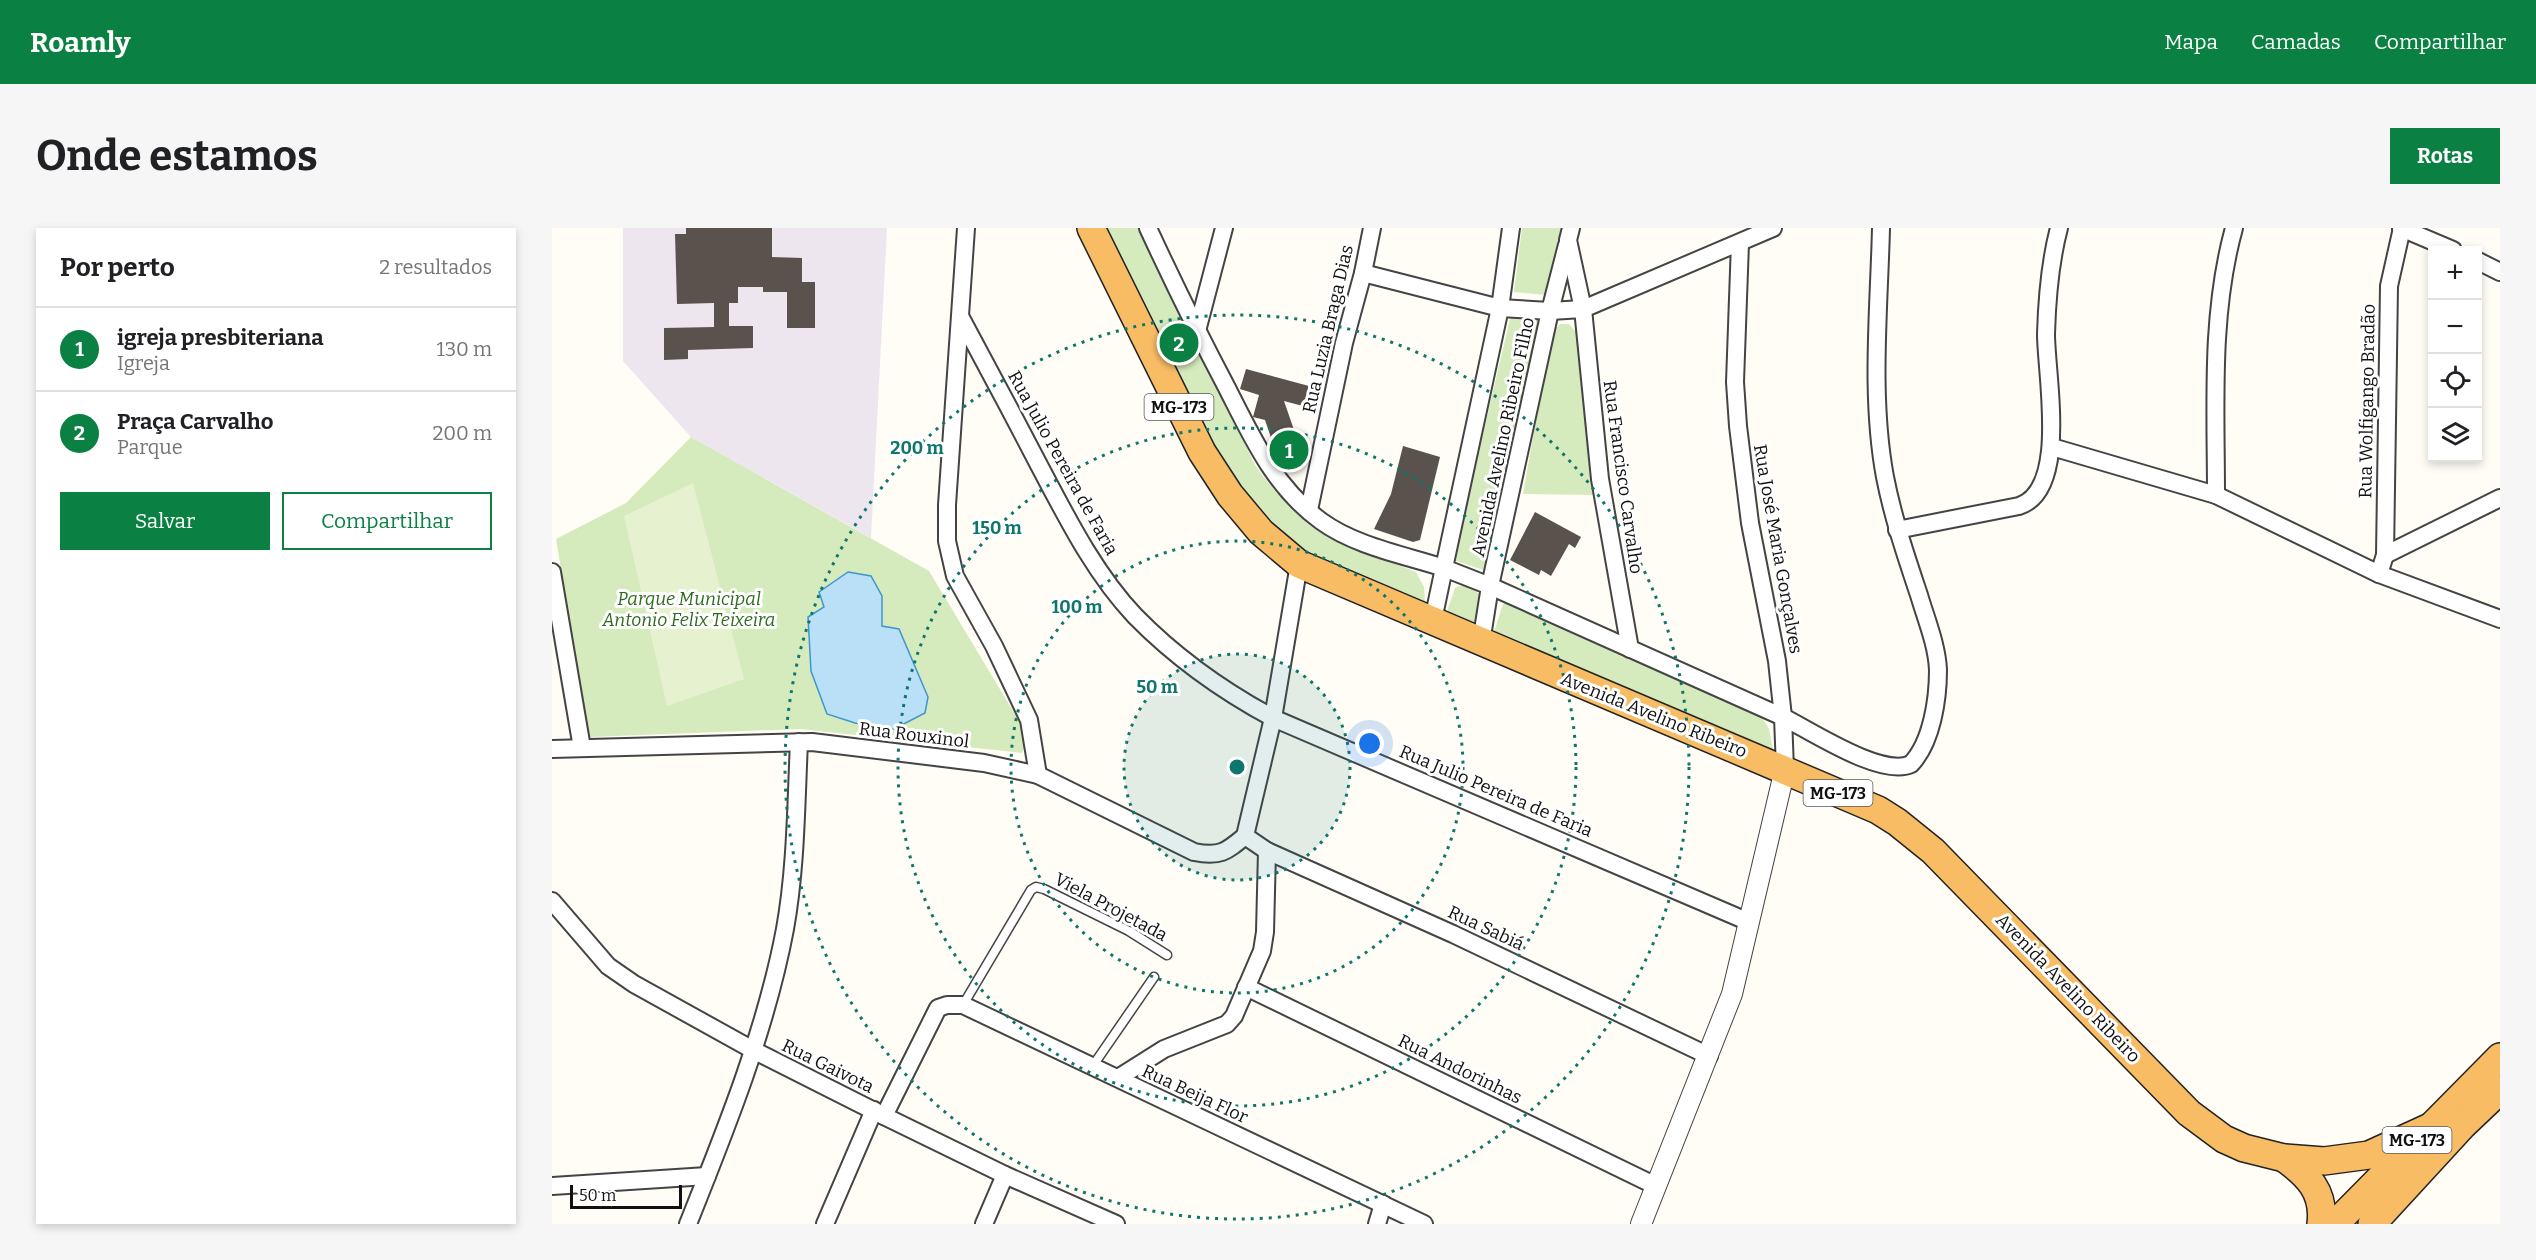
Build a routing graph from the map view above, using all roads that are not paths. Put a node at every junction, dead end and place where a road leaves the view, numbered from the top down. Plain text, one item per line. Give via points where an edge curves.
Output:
1 (966, 228) edge
2 (1091, 228) edge
3 (1148, 228) edge
4 (1224, 228) edge
5 (1371, 228) edge
6 (1511, 228) edge
7 (1773, 228) edge
8 (1881, 228) edge
9 (2059, 228) edge
10 (2234, 228) edge
11 (2402, 228) edge
12 (1569, 234) edge
13 (1740, 243) junction
14 (2443, 246) edge
15 (2482, 263) edge
16 (2500, 272) edge
17 (1363, 273) junction
18 (1500, 308) junction
19 (1583, 309) junction
20 (1550, 311) junction
21 (961, 318) junction
22 (1197, 331) junction
23 (2052, 447) junction
24 (2216, 495) junction
25 (2500, 498) edge
26 (1309, 510) junction
27 (1897, 530) junction
28 (2385, 555) junction
29 (1299, 564) junction
30 (1444, 568) junction
31 (552, 572) edge
32 (2379, 574) junction
33 (1490, 586) junction
34 (2500, 619) edge
35 (1433, 620) junction
36 (1481, 643) junction
37 (1630, 649) junction
38 (1783, 717) junction
39 (1274, 718) junction
40 (798, 742) junction
41 (582, 748) junction
42 (552, 749) edge
43 (1785, 769) junction
44 (1038, 775) junction
45 (1245, 836) junction
46 (1267, 851) junction
47 (552, 901) edge
48 (1749, 922) junction
49 (1167, 955) dead end
50 (1154, 977) dead end
51 (1246, 987) junction
52 (955, 1005) junction
53 (753, 1050) junction
54 (1709, 1056) junction
55 (2500, 1057) edge
56 (1092, 1067) junction
57 (1118, 1078) junction
58 (2500, 1090) edge
59 (879, 1113) junction
60 (2428, 1128) junction
61 (2284, 1158) junction
62 (1005, 1175) junction
63 (707, 1176) junction
64 (552, 1186) edge
65 (1656, 1186) junction
66 (1383, 1204) junction
67 (1111, 1223) edge
68 (688, 1224) edge
69 (825, 1224) edge
70 (984, 1224) edge
71 (1377, 1224) edge
72 (1424, 1224) edge
73 (1641, 1224) edge
74 (2321, 1224) edge
75 (2335, 1224) edge
76 (2372, 1224) edge

1 - 21 street
2 - 29 highway, Avenida Avelino Ribeiro / MG-173 via 1202,452 1261,532
3 - 22 street, MG-173
4 - 22 street
5 - 17 street, Rua Luzia Braga Dias
6 - 18 street, Avenida Avelino Ribeiro Filho
7 - 13 street
8 - 27 street via 1880,430
9 - 23 street via 2053,250 2046,333
10 - 24 street via 2220,289 2217,332
11 - 14 street
11 - 28 street, Rua Wolfigango Bradão via 2389,286
12 - 19 street, Avenida Avelino Ribeiro Filho
12 - 20 street, Avenida Avelino Ribeiro Filho
13 - 19 street
13 - 38 street, Rua José Maria Gonçalves via 1735,382 1738,426
15 - 16 street
17 - 18 street
17 - 26 street, Rua Luzia Braga Dias
18 - 20 street
18 - 30 street, Avenida Avelino Ribeiro Filho
19 - 20 street
19 - 37 street, Rua Francisco Carvalho via 1600,479
20 - 33 street, Avenida Avelino Ribeiro Filho
21 - 39 street, Rua Julio Pereira de Faria via 1060,504 1095,564 1134,615 1194,671
21 - 44 street via 947,541 955,576 1029,720
22 - 26 street, MG-173 via 1267,465 1283,487
23 - 24 street
23 - 27 street via 2040,492 2027,503
24 - 32 street
25 - 28 street
26 - 30 street, MG-173 via 1343,534
27 - 38 street via 1934,644 1938,668 1931,722 1916,759 1905,767 1875,763
28 - 32 street, Rua Wolfigango Bradão
29 - 35 highway, Avenida Avelino Ribeiro / MG-173
29 - 39 street
30 - 33 street
30 - 35 street, Avenida Avelino Ribeiro Filho
31 - 41 street
32 - 34 street
33 - 36 street, Avenida Avelino Ribeiro Filho
33 - 37 street
35 - 36 highway, Avenida Avelino Ribeiro / MG-173
36 - 43 highway, Avenida Avelino Ribeiro / MG-173
37 - 38 street
38 - 43 street, Rua José Maria Gonçalves
39 - 45 street
39 - 48 street, Rua Julio Pereira de Faria
40 - 41 street, Rua Rouxinol
40 - 44 street, Rua Rouxinol via 984,763
40 - 53 street via 796,826 784,929
41 - 42 street, Rua Rouxinol
43 - 48 street
43 - 61 highway, Avenida Avelino Ribeiro / MG-173 via 1897,822 1933,851 2189,1113 2224,1139
44 - 45 street, Rua Rouxinol via 1194,852 1225,852
45 - 46 street, Rua Sabiá
46 - 51 street via 1265,932 1257,969
46 - 54 street, Rua Sabiá
47 - 53 street, Rua Gaivota via 608,966
48 - 54 street via 1732,994
49 - 52 lane, Viela Projetada via 1129,931 1036,887
50 - 56 lane
51 - 57 street via 1227,1024 1164,1048
51 - 65 street, Rua Andorinhas
52 - 56 street, Rua Beija Flor
52 - 59 street via 938,1008
53 - 59 street, Rua Gaivota
53 - 63 street
54 - 65 street
55 - 60 highway, MG-173
56 - 57 street, Rua Beija Flor
57 - 66 street, Rua Beija Flor
58 - 76 highway, MG-173
59 - 62 street, Rua Gaivota
59 - 69 street
60 - 61 highway, MG-173 via 2385,1149 2350,1159
60 - 75 highway, MG-173
61 - 74 highway, MG-173 via 2314,1185 2320,1201
62 - 67 street, Rua Gaivota
62 - 70 street
63 - 64 street
63 - 68 street
65 - 73 street
66 - 71 street
66 - 72 street, Rua Beija Flor

